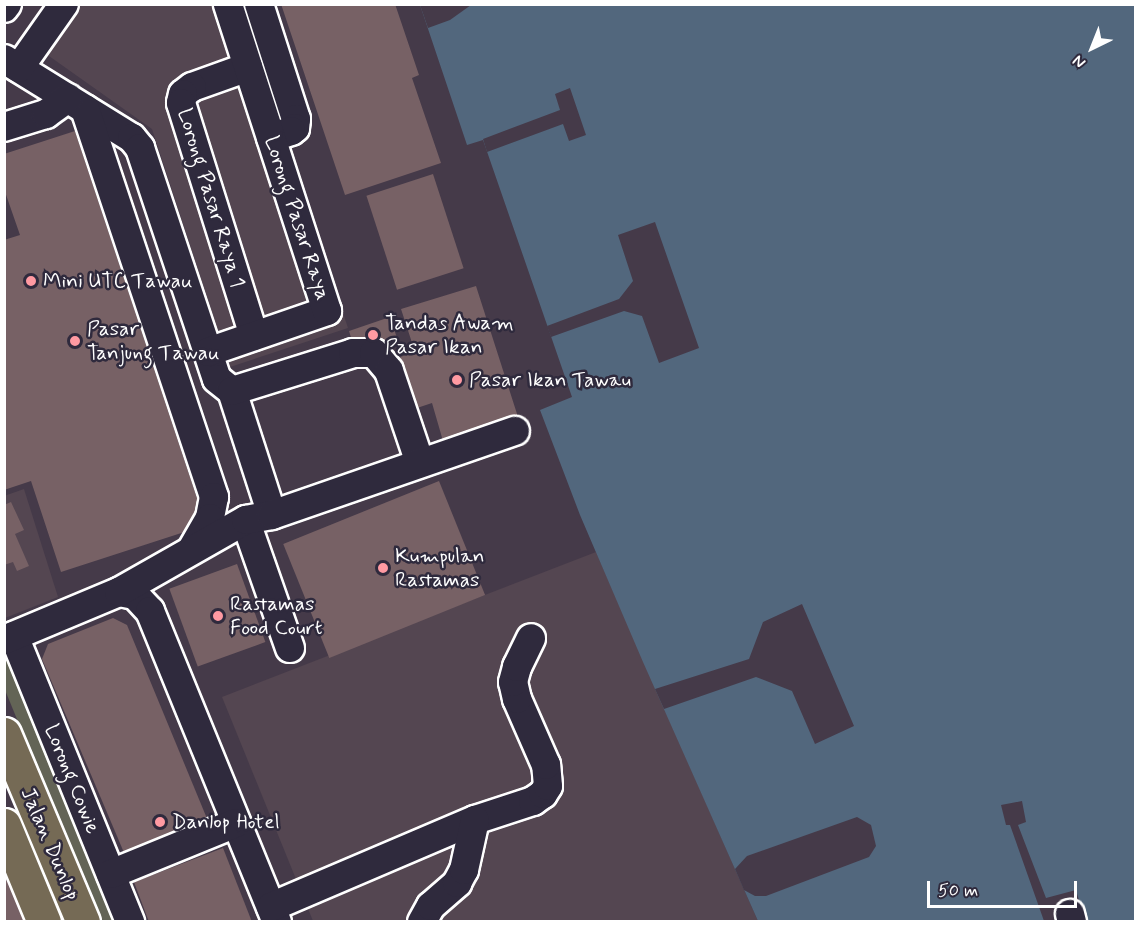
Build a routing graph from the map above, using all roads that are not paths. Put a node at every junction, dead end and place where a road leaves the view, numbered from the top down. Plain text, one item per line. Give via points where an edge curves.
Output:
1 (64, 4) edge
2 (228, 4) edge
3 (259, 4) edge
4 (12, 63) edge
5 (248, 67) junction
6 (76, 104) junction
7 (4, 127) edge
8 (124, 134) junction
9 (271, 138) junction
10 (100, 155) junction
11 (327, 311) junction
12 (254, 336) junction
13 (208, 352) junction
14 (342, 356) junction
15 (232, 391) junction
16 (516, 431) dead end
17 (420, 463) junction
18 (272, 514) junction
19 (249, 531) junction
20 (192, 549) junction
21 (119, 592) junction
22 (150, 611) junction
23 (9, 638) edge
24 (531, 638) dead end
25 (290, 648) dead end
26 (4, 734) edge
27 (475, 820) junction
28 (236, 823) junction
29 (4, 825) edge
30 (111, 874) junction
31 (274, 914) edge
32 (79, 916) edge
33 (44, 921) edge
34 (130, 921) edge
35 (422, 921) edge

1 - 4 street
2 - 5 street, Lorong Pasar Raya
3 - 9 street via 296,119 295,128
4 - 6 street
5 - 9 street, Lorong Pasar Raya
5 - 12 street, Lorong Pasar Raya 1 via 192,87 183,94 181,104
6 - 7 street
6 - 8 street
6 - 10 street
8 - 10 street
8 - 13 street via 132,138 145,158
9 - 11 street, Lorong Pasar Raya
10 - 20 street via 214,497 214,509
11 - 12 street, Lorong Pasar Raya
11 - 14 street via 330,344
12 - 13 street, Lorong Pasar Raya
13 - 15 street via 217,379
14 - 15 street
14 - 17 street via 363,351 383,360
15 - 18 street
16 - 17 street
17 - 18 street
18 - 19 street via 261,527
18 - 20 street via 246,520
19 - 22 street via 164,576 150,592
19 - 25 street
20 - 21 street
21 - 22 street via 135,595
21 - 23 street
22 - 28 street
23 - 30 street, Lorong Cowie
24 - 27 street via 513,682 546,765 548,786 533,801
26 - 32 main road, Jalan Dunlop
27 - 31 street
27 - 35 street via 464,870
28 - 30 street
28 - 31 street
29 - 33 main road, Jalan Dunlop
30 - 34 street, Lorong Cowie

